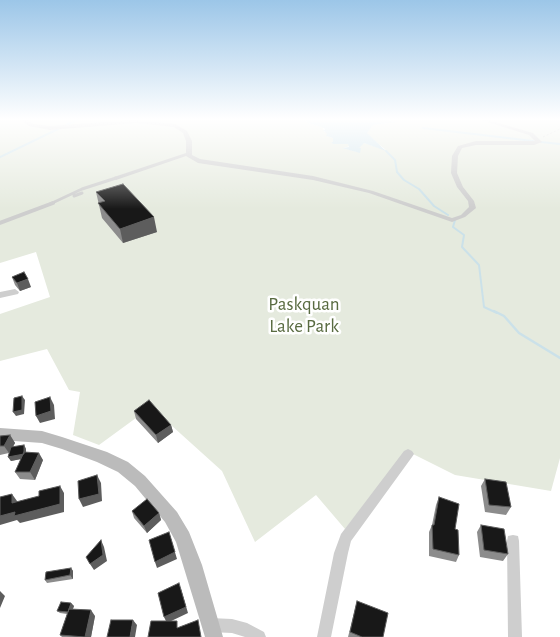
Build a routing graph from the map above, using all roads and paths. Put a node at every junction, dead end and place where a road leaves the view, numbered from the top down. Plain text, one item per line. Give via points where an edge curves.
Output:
1 (188, 150) edge
2 (458, 150) edge
3 (188, 154) junction
4 (116, 178) joint
5 (82, 193) dead end
6 (63, 199) junction
7 (0, 223) edge
8 (15, 292) dead end
9 (0, 295) edge
10 (0, 434) edge
11 (408, 454) dead end
12 (513, 541) dead end
13 (212, 631) edge
14 (260, 637) edge
15 (324, 637) edge
16 (515, 637) edge

1 - 3 street
2 - 3 street via 456,178 473,208 452,220 336,183 295,174 204,163
3 - 4 street
4 - 6 lane
5 - 6 lane
6 - 7 lane
8 - 9 street
10 - 13 street via 42,437 62,443 102,457 140,480 171,517 183,538
11 - 15 street via 346,538
12 - 16 street
13 - 14 street via 247,630

